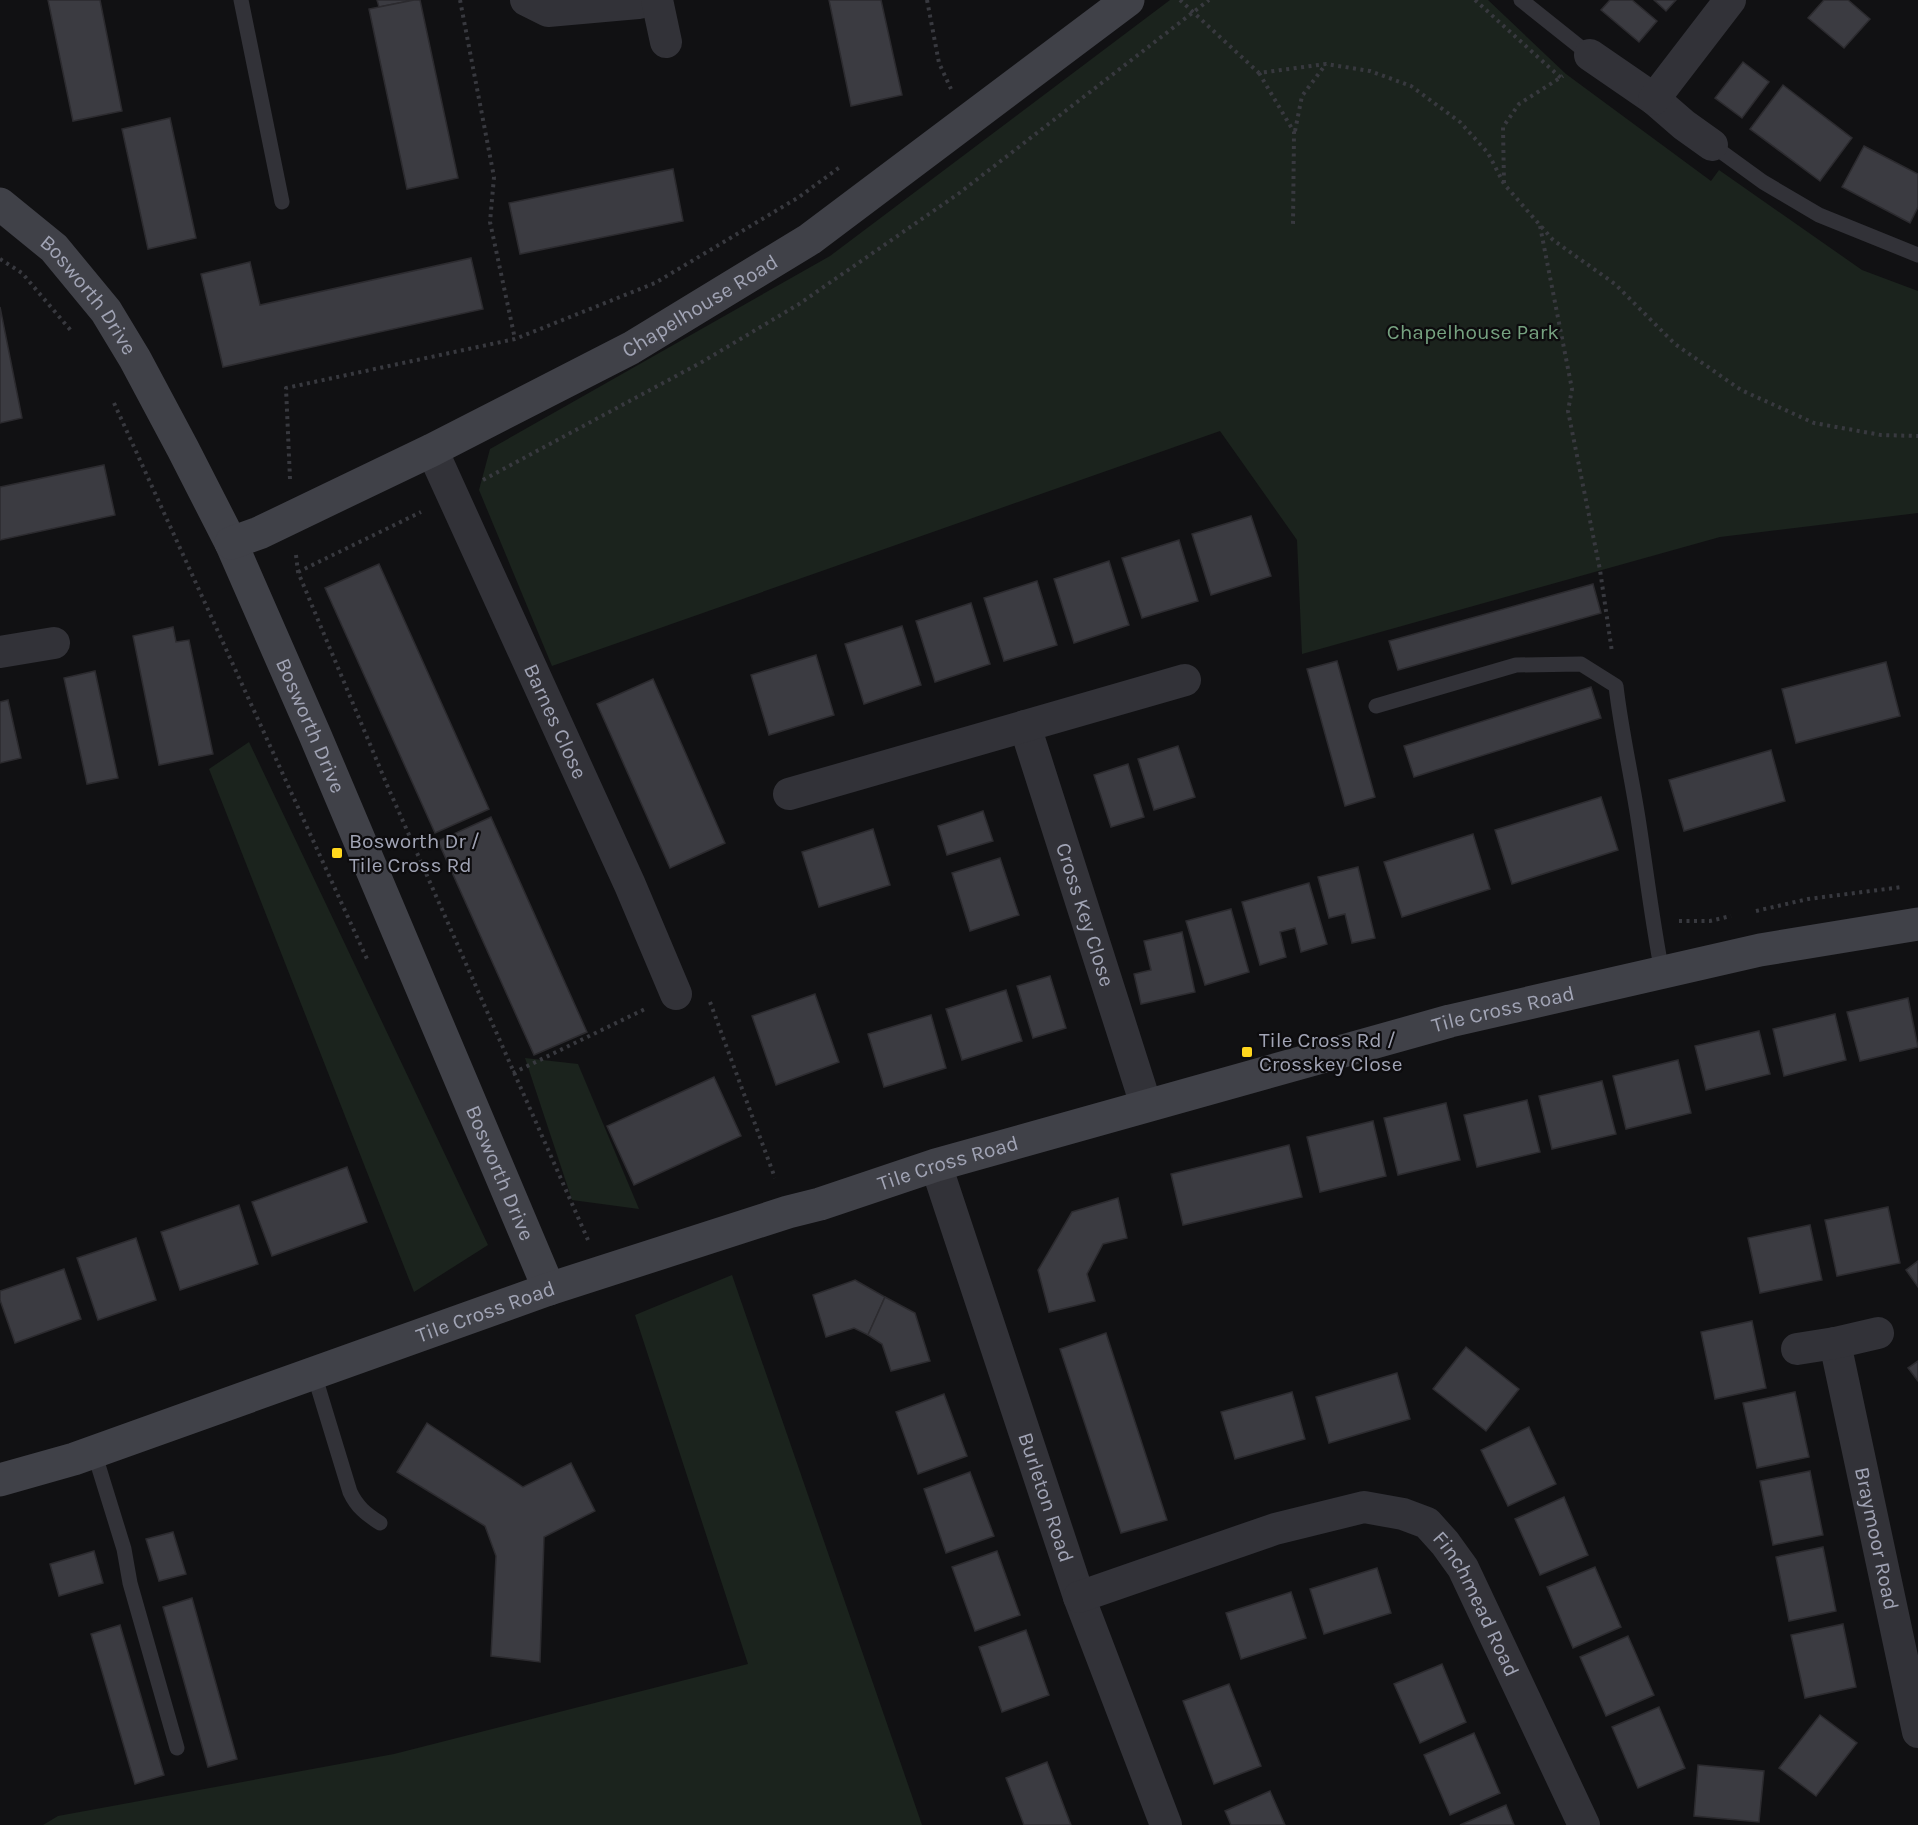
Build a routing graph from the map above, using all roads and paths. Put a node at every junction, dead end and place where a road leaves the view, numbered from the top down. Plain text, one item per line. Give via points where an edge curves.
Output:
1 (241, 0) edge
2 (460, 0) edge
3 (526, 0) edge
4 (655, 0) edge
5 (927, 0) edge
6 (1128, 0) edge
7 (1180, 0) edge
8 (1475, 0) edge
9 (1521, 0) edge
10 (1730, 0) edge
11 (666, 42) dead end
12 (1590, 55) joint
13 (1326, 64) junction
14 (1260, 73) junction
15 (950, 87) junction
16 (941, 94) dead end
17 (1654, 99) junction
18 (966, 122) junction
19 (1294, 132) junction
20 (1712, 145) joint
21 (846, 162) dead end
22 (1504, 184) junction
23 (282, 202) dead end
24 (0, 204) edge
25 (1293, 225) dead end
26 (1540, 225) junction
27 (1918, 255) edge
28 (0, 259) edge
29 (76, 337) dead end
30 (515, 339) junction
31 (111, 398) dead end
32 (1918, 436) edge
33 (432, 450) junction
34 (453, 496) junction
35 (292, 517) junction
36 (231, 543) junction
37 (298, 572) junction
38 (54, 643) dead end
39 (0, 652) edge
40 (1185, 680) dead end
41 (1616, 686) junction
42 (1376, 706) dead end
43 (1025, 726) junction
44 (789, 794) dead end
45 (1908, 886) dead end
46 (1745, 913) dead end
47 (1733, 916) dead end
48 (1652, 922) junction
49 (1918, 924) edge
50 (371, 968) dead end
51 (1662, 972) junction
52 (676, 994) junction
53 (513, 1073) junction
54 (1146, 1105) junction
55 (936, 1164) junction
56 (788, 1212) junction
57 (602, 1272) junction
58 (549, 1289) junction
59 (1878, 1333) dead end
60 (1835, 1343) junction
61 (1797, 1349) dead end
62 (314, 1374) junction
63 (94, 1452) junction
64 (0, 1480) edge
65 (380, 1523) dead end
66 (1079, 1596) junction
67 (1918, 1732) edge
68 (177, 1748) dead end
69 (1166, 1825) edge
70 (1584, 1825) edge

1 - 23 lane
2 - 30 path via 494,177 490,222
3 - 4 street via 548,11
4 - 11 street
5 - 15 path via 939,63
6 - 18 street, Chapelhouse Road
7 - 14 path
8 - 22 path via 1561,78 1519,104 1503,127
9 - 12 lane
10 - 17 street
12 - 17 street
13 - 14 path
13 - 19 path via 1302,96
13 - 22 path via 1370,71 1411,86 1460,122 1488,153
14 - 19 path
15 - 16 path
15 - 18 path
17 - 20 street
18 - 33 street, Chapelhouse Road via 800,246 632,348
19 - 25 path
20 - 27 lane via 1763,182 1819,214
21 - 30 path via 799,197 655,283
22 - 26 path
24 - 36 street, Bosworth Drive via 54,248 106,311
26 - 32 path via 1553,240 1615,284 1675,344 1740,390 1814,423 1881,435
26 - 41 path via 1572,389 1568,411 1600,570
28 - 29 path via 22,273
30 - 35 path via 286,388
31 - 50 path
33 - 34 street, Barnes Close
33 - 35 street, Chapelhouse Road
34 - 37 path
34 - 52 street, Barnes Close
35 - 36 street, Chapelhouse Road
35 - 37 path
36 - 58 street, Bosworth Drive
37 - 53 path
38 - 39 street
40 - 43 street
41 - 42 lane via 1581,664 1516,665
41 - 48 lane
43 - 44 street
43 - 54 street, Cross Key Close
45 - 46 path via 1808,899
47 - 48 path via 1710,921
48 - 51 lane
49 - 51 street, Tile Cross Road via 1760,950
51 - 54 street, Tile Cross Road via 1450,1021
52 - 53 path
52 - 56 path via 704,984
53 - 57 path
54 - 55 street, Tile Cross Road
55 - 56 street, Tile Cross Road
55 - 66 street, Burleton Road
56 - 57 street, Tile Cross Road
57 - 58 street, Tile Cross Road
58 - 62 street, Tile Cross Road
59 - 60 street
60 - 61 street
60 - 67 street, Braymoor Road
62 - 63 street, Tile Cross Road
62 - 65 lane via 350,1492 363,1513
63 - 64 street, Tile Cross Road
63 - 68 lane
66 - 69 street, Burleton Road
66 - 70 street, Finchmead Road via 1275,1528 1364,1507 1427,1523 1463,1568

